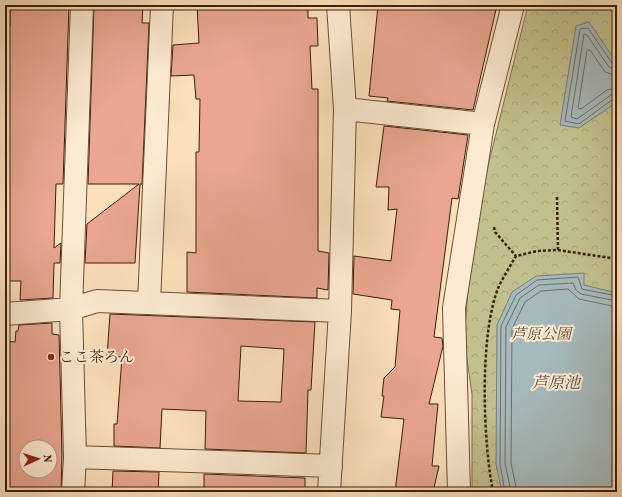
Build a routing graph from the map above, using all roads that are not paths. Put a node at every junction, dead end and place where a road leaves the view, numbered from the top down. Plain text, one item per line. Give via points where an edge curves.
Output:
1 (82, 5) edge
2 (162, 5) edge
3 (338, 5) edge
4 (513, 5) edge
5 (345, 110) junction
6 (483, 124) junction
7 (149, 303) junction
8 (71, 310) junction
9 (340, 311) junction
10 (5, 314) edge
11 (75, 457) junction
12 (331, 466) junction
13 (74, 492) edge
14 (329, 492) edge
15 (459, 492) edge

1 - 8 street
2 - 7 street
3 - 5 street
4 - 6 street
5 - 6 street
5 - 9 street
6 - 15 street via 454,308
7 - 8 street via 97,301
7 - 9 street
8 - 10 street
8 - 11 street
9 - 12 street
11 - 12 street
11 - 13 street
12 - 14 street

